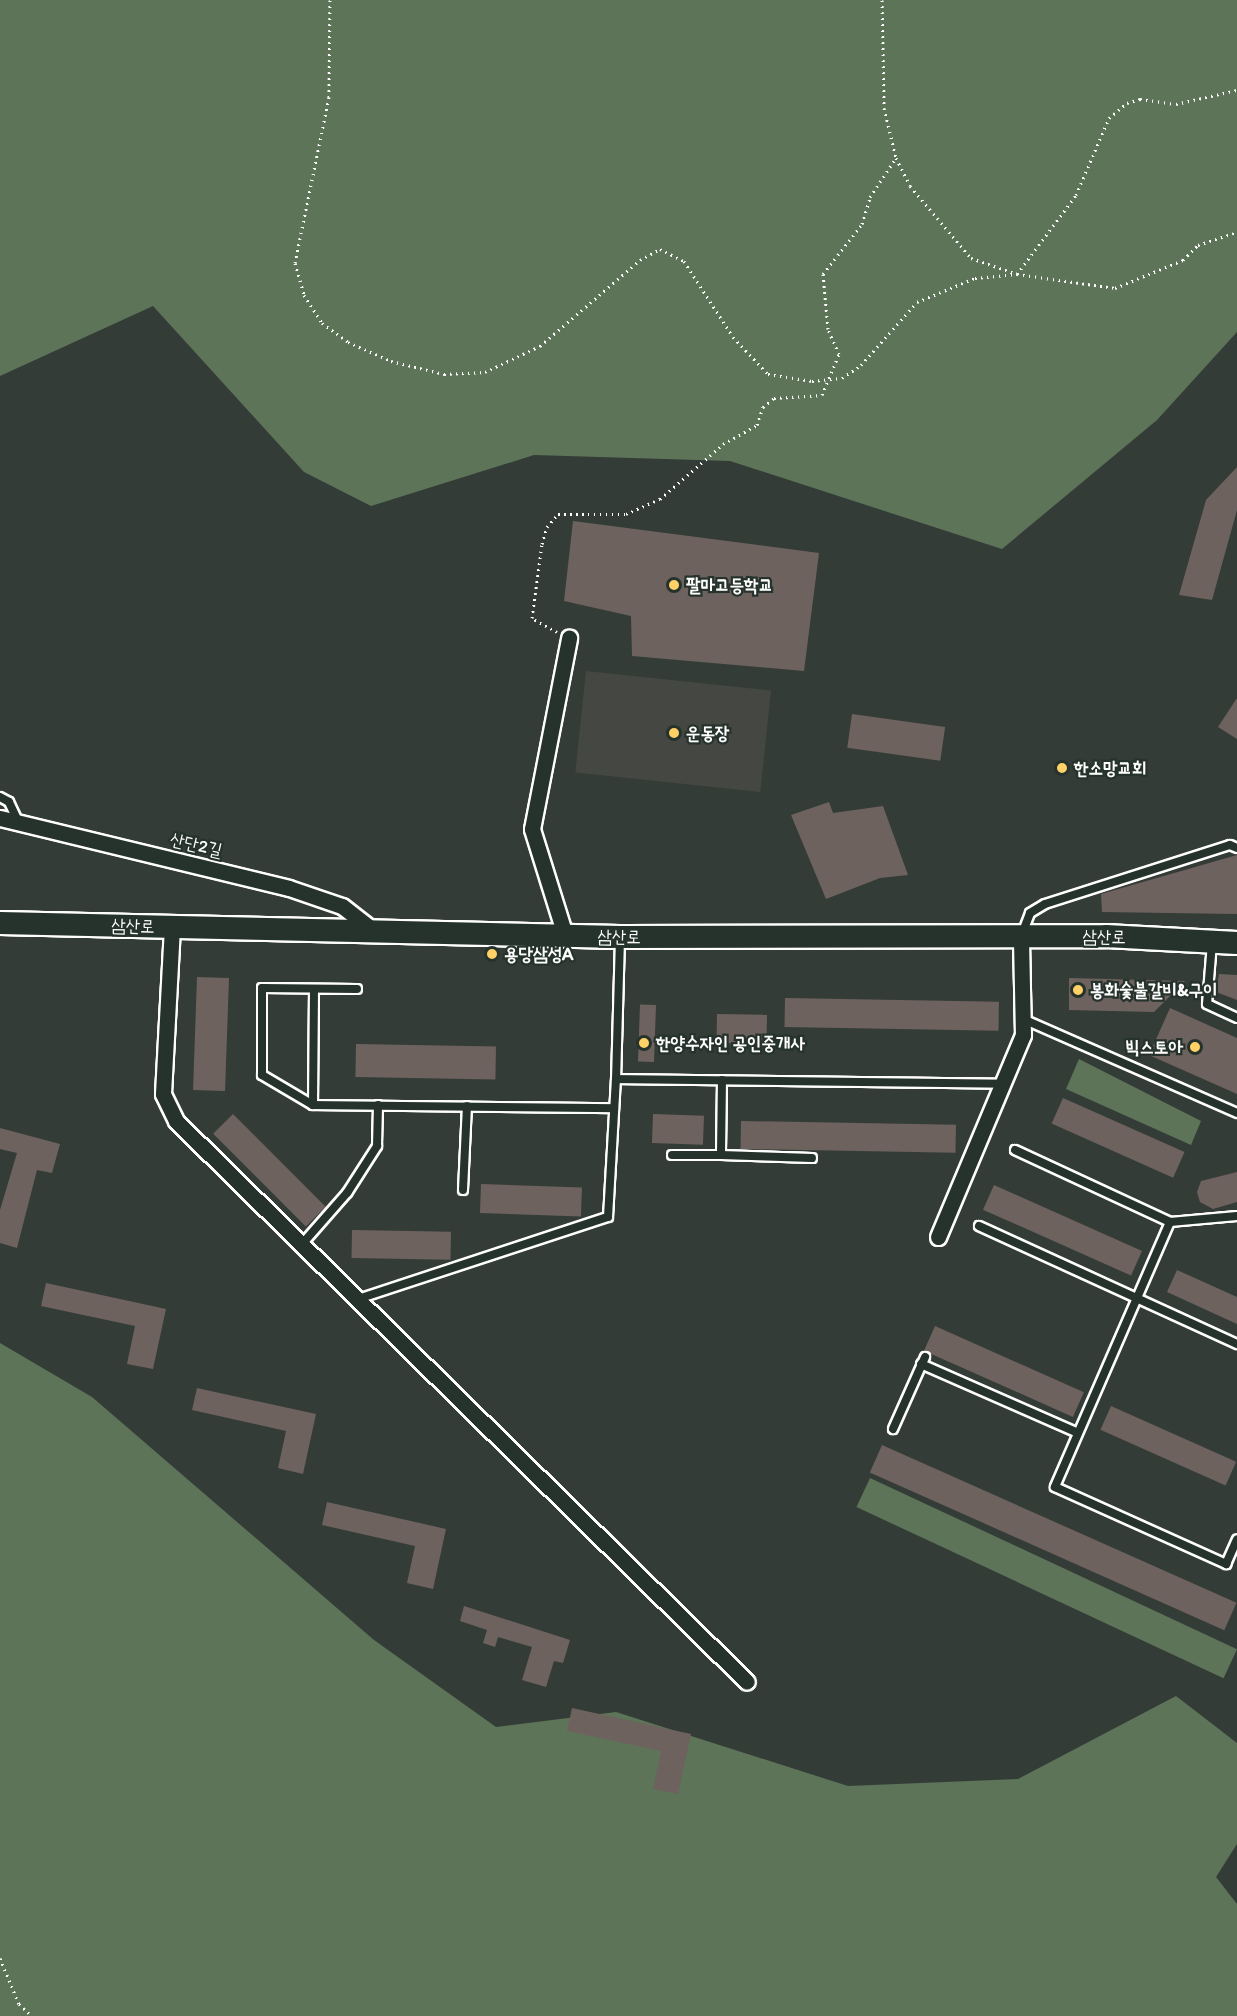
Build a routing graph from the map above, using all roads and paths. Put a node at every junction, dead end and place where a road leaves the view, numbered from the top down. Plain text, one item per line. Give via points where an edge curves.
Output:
1 (330, 0) edge
2 (882, 0) edge
3 (1237, 90) edge
4 (897, 158) junction
5 (1237, 232) edge
6 (1017, 274) junction
7 (831, 380) junction
8 (568, 638) joint
9 (0, 797) edge
10 (0, 818) edge
11 (18, 822) junction
12 (1237, 848) edge
13 (0, 923) edge
14 (172, 927) junction
15 (374, 931) junction
16 (565, 935) junction
17 (1021, 936) junction
18 (620, 937) junction
19 (1212, 942) junction
20 (1237, 943) edge
21 (314, 989) junction
22 (357, 990) dead end
23 (1237, 1018) edge
24 (1023, 1019) junction
25 (616, 1078) junction
26 (722, 1080) junction
27 (1002, 1084) junction
28 (313, 1104) junction
29 (378, 1105) junction
30 (467, 1106) junction
31 (614, 1108) junction
32 (1237, 1113) edge
33 (1015, 1150) dead end
34 (672, 1155) dead end
35 (721, 1155) junction
36 (812, 1158) dead end
37 (463, 1190) dead end
38 (1237, 1216) edge
39 (1170, 1222) junction
40 (979, 1226) dead end
41 (938, 1237) dead end
42 (303, 1243) junction
43 (1137, 1298) junction
44 (358, 1299) junction
45 (1237, 1344) edge
46 (893, 1429) dead end
47 (1078, 1433) junction
48 (1237, 1539) edge
49 (747, 1682) dead end
50 (0, 1958) edge
51 (32, 2016) edge

1 - 7 path via 329,97 296,263 304,295 321,323 391,361 444,374 485,372 540,345 640,260 660,249 684,261 734,337 768,374
2 - 4 path via 884,108
3 - 6 path via 1176,104 1140,99 1109,118 1076,195
4 - 6 path via 910,186 971,258
4 - 7 path via 870,197 862,224 823,274 828,329 839,354
5 - 6 path via 1198,245 1183,260 1115,288
6 - 7 path via 975,278 916,302 861,365 842,378
7 - 8 path via 822,395 774,398 763,407 757,425 723,444 660,499 626,514 558,514 547,527 542,544 532,618
8 - 16 street via 532,829
9 - 11 lane via 9,802
10 - 11 street, 산단2길
11 - 15 street, 산단2길 via 289,888 342,906
12 - 17 lane via 1219,849 1045,904 1030,913
13 - 14 main road, 삼산로
14 - 15 main road, 삼산로
14 - 42 street via 163,1094 166,1107
15 - 16 main road, 삼산로
16 - 18 main road, 삼산로
17 - 18 main road, 삼산로
17 - 19 main road, 삼산로
17 - 24 street
18 - 25 lane
19 - 20 main road, 삼산로
19 - 23 lane via 1207,1004
21 - 22 lane
21 - 28 lane
21 - 28 lane via 262,988 262,1075
24 - 27 street via 1023,1035
24 - 32 lane
25 - 26 lane
25 - 31 lane
26 - 27 lane
26 - 35 lane
27 - 41 street
28 - 29 lane
29 - 30 lane
29 - 42 lane via 377,1146 347,1193
30 - 31 lane
30 - 37 lane
31 - 44 lane via 608,1217
33 - 39 lane
34 - 35 lane
35 - 36 lane
38 - 39 lane
39 - 43 lane
40 - 43 lane
42 - 44 street
43 - 45 lane
43 - 47 lane
44 - 49 street
46 - 47 lane via 923,1361
47 - 48 lane via 1055,1487 1226,1564
50 - 51 path via 19,2004

